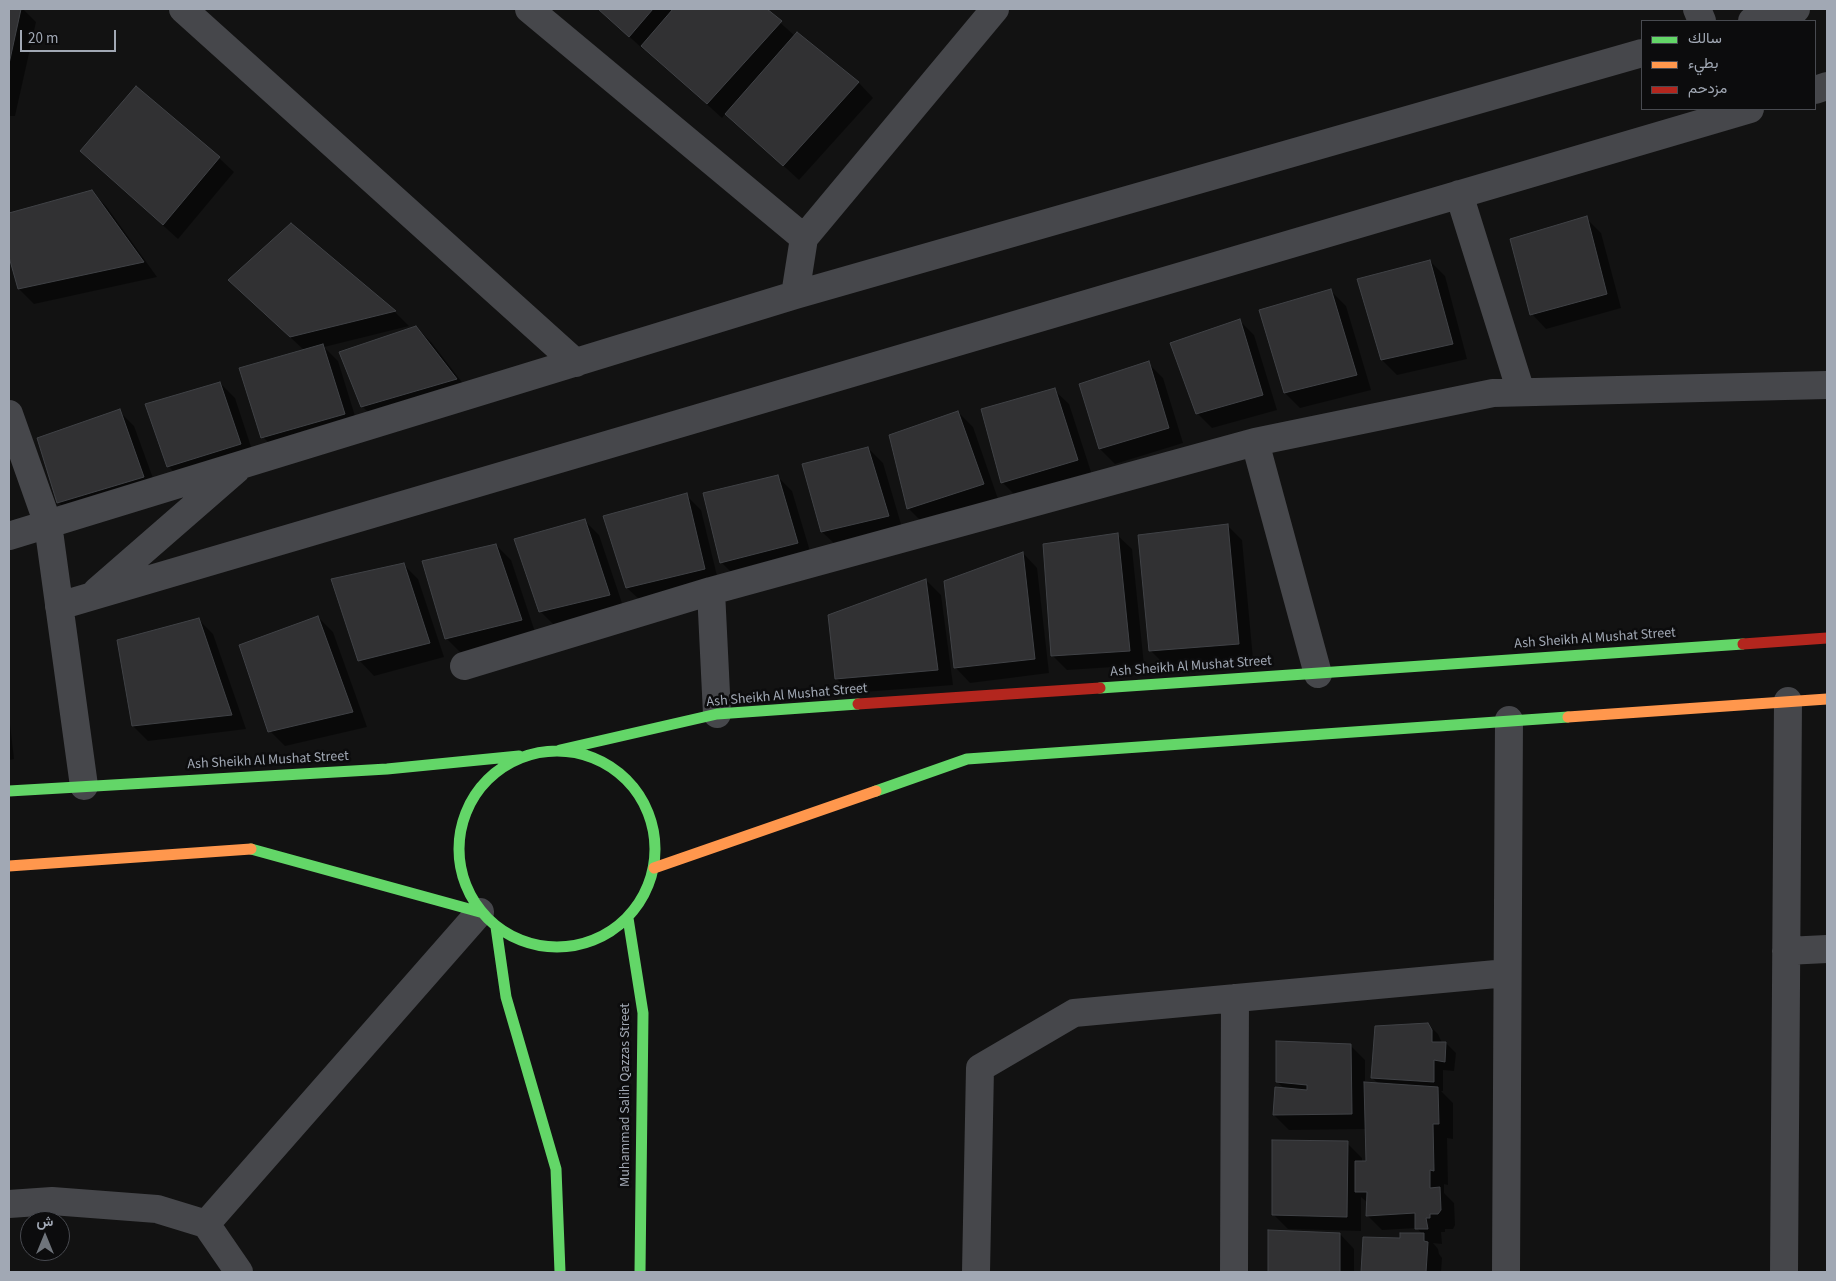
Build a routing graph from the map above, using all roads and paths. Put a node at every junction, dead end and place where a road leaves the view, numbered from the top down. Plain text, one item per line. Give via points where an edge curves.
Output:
1 (183, 9) edge
2 (529, 9) edge
3 (995, 9) edge
4 (1796, 9) edge
5 (1756, 20) edge
6 (1641, 53) edge
7 (1747, 110) edge
8 (1460, 194) junction
9 (804, 238) junction
10 (795, 295) junction
11 (576, 362) junction
12 (1827, 385) edge
13 (1521, 392) junction
14 (9, 414) edge
15 (1255, 442) junction
16 (243, 464) junction
17 (48, 524) junction
18 (9, 536) edge
19 (711, 591) junction
20 (90, 598) junction
21 (59, 606) junction
22 (1827, 638) edge
23 (464, 666) dead end
24 (1318, 674) junction
25 (1827, 698) edge
26 (1788, 701) junction
27 (717, 714) junction
28 (1509, 720) junction
29 (560, 750) junction
30 (528, 755) junction
31 (84, 786) junction
32 (9, 791) edge
33 (9, 866) edge
34 (654, 868) junction
35 (628, 918) junction
36 (488, 919) junction
37 (1827, 949) edge
38 (1786, 952) junction
39 (1507, 973) junction
40 (1235, 998) junction
41 (9, 1204) edge
42 (206, 1224) junction
43 (238, 1272) edge
44 (560, 1272) edge
45 (640, 1272) edge
46 (976, 1272) edge
47 (1234, 1272) edge
48 (1506, 1272) edge
49 (1784, 1272) edge

1 - 11 street
2 - 9 street
3 - 9 street
4 - 5 street
6 - 10 street
7 - 8 street
8 - 13 street
8 - 20 street
9 - 10 street
10 - 11 street
11 - 16 street
12 - 13 street
13 - 15 street via 1493,393
14 - 17 street
15 - 19 street
15 - 24 street
16 - 17 street
16 - 20 street
17 - 18 street
17 - 21 street
19 - 23 street
19 - 27 street
20 - 21 street
21 - 31 street
22 - 24 street, Ash Sheikh Al Mushat Street
24 - 27 street, Ash Sheikh Al Mushat Street
25 - 26 street
26 - 28 street
26 - 38 street
27 - 29 street, Ash Sheikh Al Mushat Street
28 - 34 street via 967,759
28 - 39 street
29 - 30 street
29 - 34 street via 588,755 614,768 635,787 649,812 656,839
30 - 31 street, Ash Sheikh Al Mushat Street via 387,769
30 - 36 street via 499,769 476,792 462,821 458,853 464,884
31 - 32 street, Ash Sheikh Al Mushat Street
33 - 36 street via 254,849
34 - 35 street via 645,895
35 - 36 street via 605,936 578,946 549,948 521,941
35 - 45 street, Muhammad Salih Qazzas Street via 643,1013
36 - 42 street
36 - 44 street via 506,997 556,1169
37 - 38 street
38 - 49 street
39 - 40 street
39 - 48 street
40 - 46 street via 1074,1013 980,1068
40 - 47 street
41 - 42 street via 52,1201 157,1209
42 - 43 street

